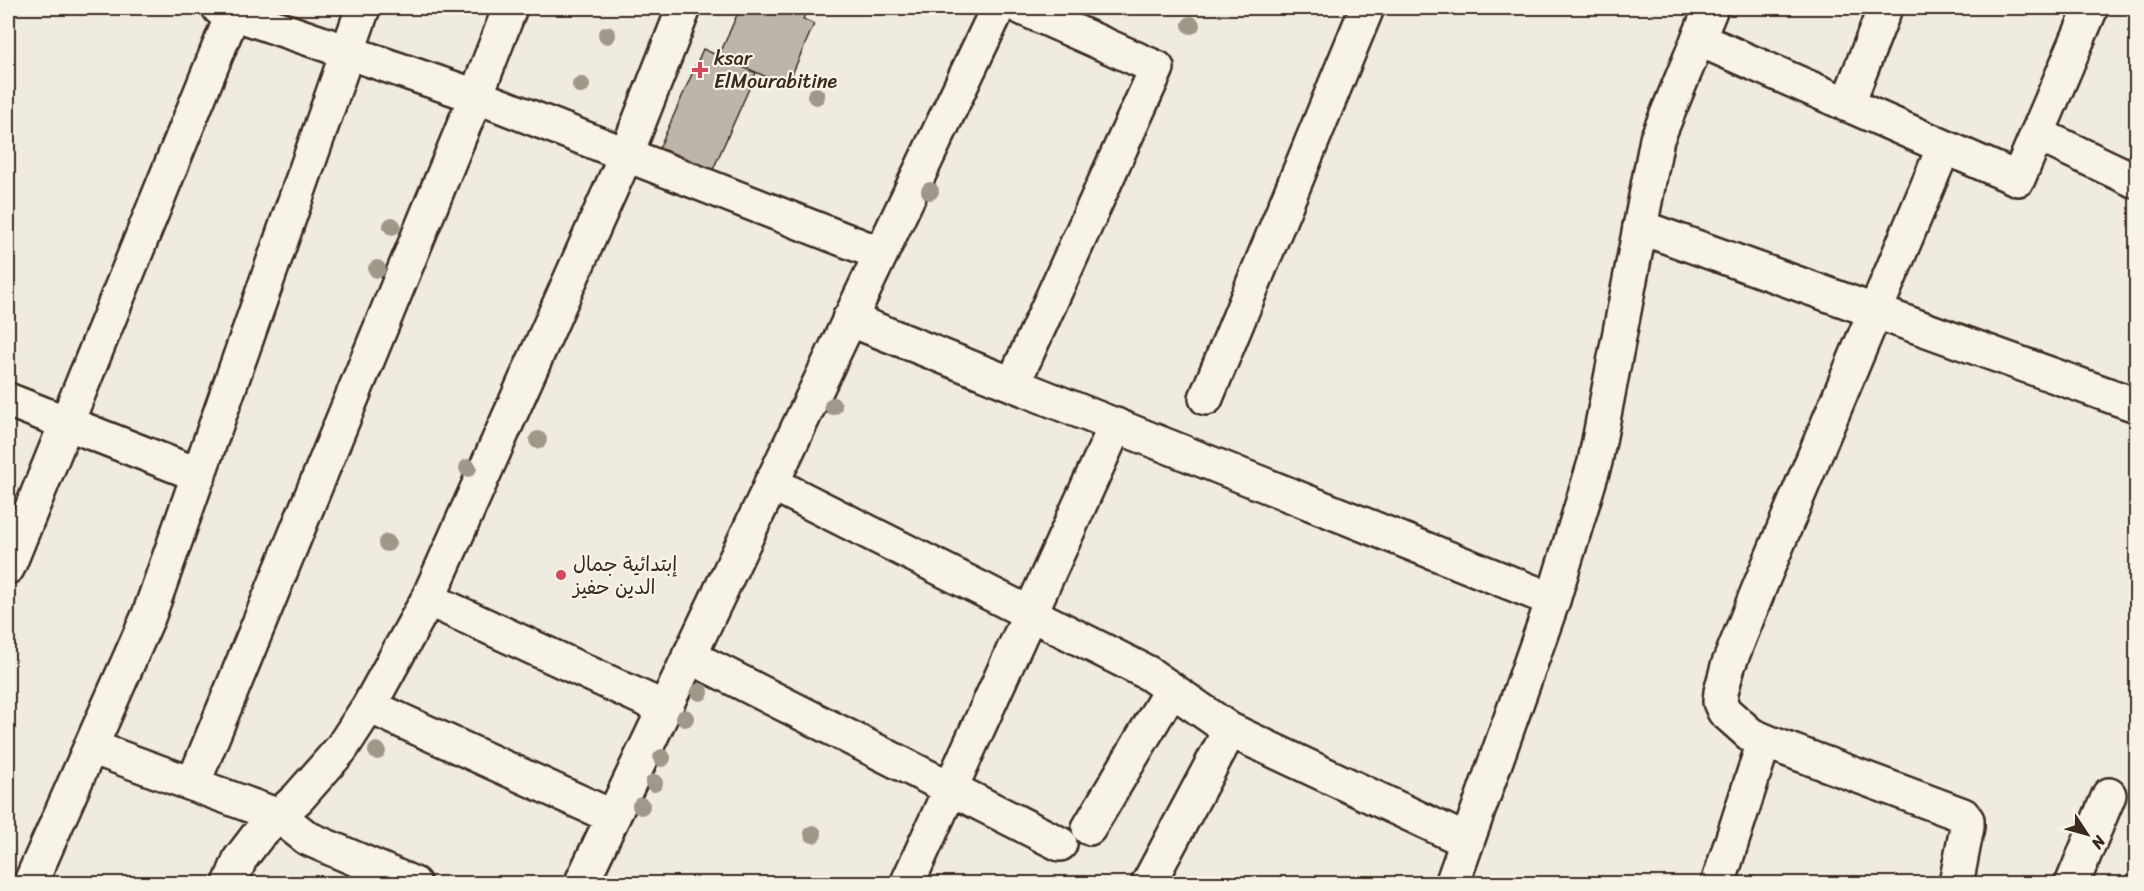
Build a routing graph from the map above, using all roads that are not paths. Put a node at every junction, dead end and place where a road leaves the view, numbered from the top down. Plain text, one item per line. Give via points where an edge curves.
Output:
1 (363, 8) edge
2 (510, 8) edge
3 (684, 8) edge
4 (998, 8) edge
5 (1022, 8) edge
6 (1367, 8) edge
7 (1711, 8) edge
8 (1885, 8) edge
9 (2091, 8) edge
10 (226, 10) edge
11 (1698, 39) junction
12 (348, 52) junction
13 (476, 96) junction
14 (1847, 105) junction
15 (2037, 134) junction
16 (1944, 147) junction
17 (626, 155) junction
18 (2136, 181) edge
19 (1640, 227) junction
20 (881, 254) junction
21 (1875, 311) junction
22 (849, 319) junction
23 (1013, 384) junction
24 (1206, 398) dead end
25 (8, 400) edge
26 (2136, 405) edge
27 (66, 423) junction
28 (1116, 425) junction
29 (199, 475) junction
30 (771, 483) junction
31 (8, 567) edge
32 (428, 599) junction
33 (1553, 600) junction
34 (1030, 614) junction
35 (689, 656) junction
36 (1171, 690) junction
37 (369, 706) junction
38 (664, 708) junction
39 (1230, 730) junction
40 (1770, 743) junction
41 (91, 747) junction
42 (193, 784) junction
43 (950, 788) junction
44 (2109, 795) dead end
45 (279, 816) junction
46 (613, 816) junction
47 (1089, 828) dead end
48 (1467, 841) junction
49 (1060, 844) dead end
50 (1453, 883) edge
51 (30, 884) edge
52 (230, 884) edge
53 (414, 884) edge
54 (581, 884) edge
55 (907, 884) edge
56 (1149, 884) edge
57 (1718, 884) edge
58 (1956, 884) edge
59 (2072, 884) edge

1 - 12 street
2 - 13 street
3 - 17 street
4 - 20 street
5 - 23 street via 1157,68
6 - 24 street
7 - 11 street
8 - 14 street
9 - 15 street
10 - 12 street
10 - 27 street
11 - 14 street
11 - 19 street via 1657,139
12 - 13 street
12 - 29 street
13 - 17 street
13 - 42 street
14 - 16 street
15 - 16 street via 2018,179
15 - 18 street
16 - 21 street
17 - 20 street
17 - 32 street
19 - 21 street
19 - 33 street via 1595,462
20 - 22 street
21 - 26 street
21 - 40 street via 1744,624 1720,692 1724,711 1751,735
22 - 23 street
22 - 30 street
23 - 28 street
25 - 27 street
27 - 29 street
27 - 31 street
28 - 33 street
28 - 34 street
29 - 41 street via 149,615
30 - 34 street
30 - 35 street
32 - 37 street
32 - 38 street
33 - 48 street
34 - 36 street via 1148,673
34 - 43 street
35 - 38 street
35 - 43 street
36 - 39 street
36 - 47 street
37 - 45 street via 341,749
37 - 46 street
38 - 46 street
39 - 48 street
39 - 56 street
40 - 57 street via 1761,751
40 - 58 street via 1963,815 1967,820
41 - 42 street
41 - 51 street
42 - 45 street
43 - 49 street
43 - 55 street
44 - 59 street
45 - 52 street via 240,859
45 - 53 street via 307,837
46 - 54 street
48 - 50 street

